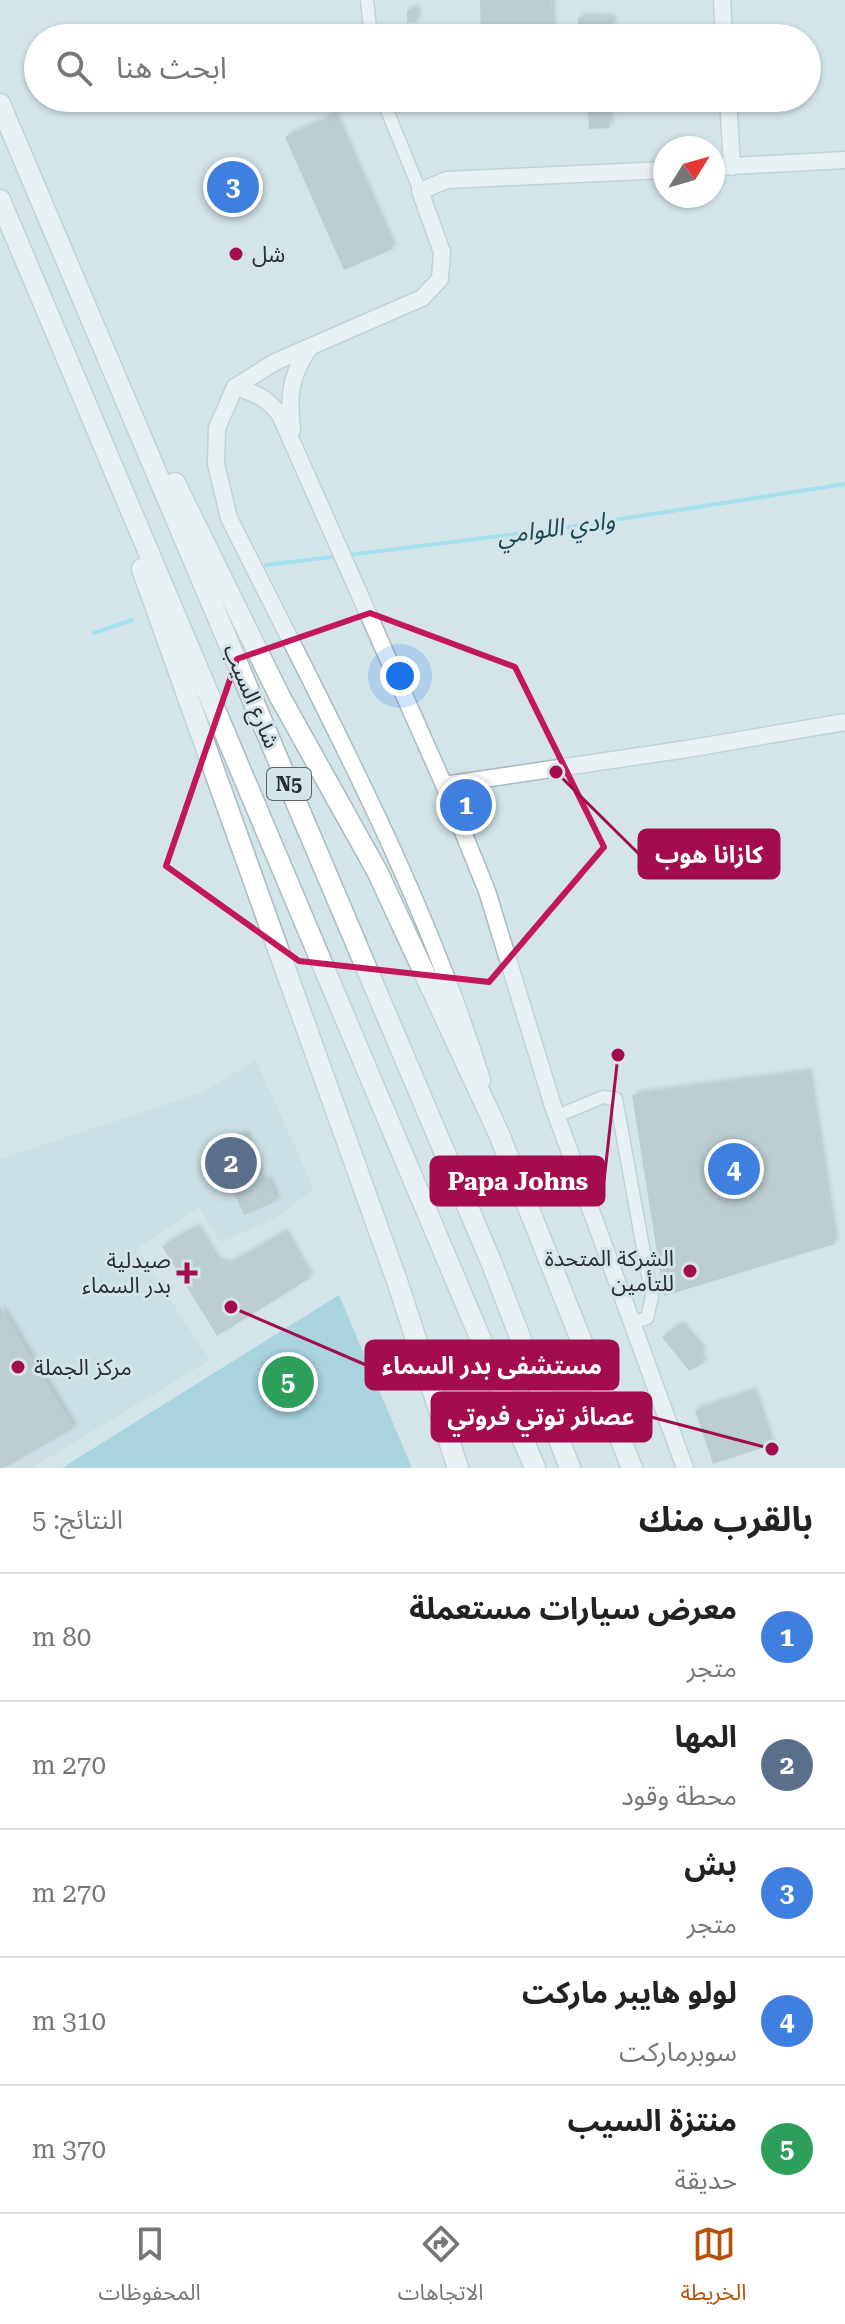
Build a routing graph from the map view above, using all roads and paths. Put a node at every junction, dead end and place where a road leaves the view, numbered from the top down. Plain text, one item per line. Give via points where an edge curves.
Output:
1 (367, 0) edge
2 (722, 0) edge
3 (370, 24) edge
4 (723, 24) edge
5 (0, 104) edge
6 (388, 112) edge
7 (729, 112) edge
8 (845, 160) edge
9 (725, 167) edge
10 (732, 167) junction
11 (653, 171) edge
12 (420, 191) junction
13 (0, 200) edge
14 (45, 209) junction
15 (311, 345) junction
16 (235, 387) junction
17 (294, 442) junction
18 (112, 469) junction
19 (845, 722) edge
20 (444, 785) junction
21 (557, 1116) junction
22 (499, 1134) junction
23 (634, 1322) junction
24 (429, 1374) junction
25 (458, 1468) edge
26 (465, 1468) edge
27 (535, 1468) edge
28 (570, 1468) edge
29 (632, 1468) edge
30 (685, 1468) edge

1 - 3 street
2 - 4 street
5 - 14 highway, شارع السيب / N5
6 - 12 street
7 - 10 street
8 - 10 street
9 - 10 street
11 - 12 street via 447,180
12 - 15 street via 442,252 440,279 422,298
13 - 18 highway, شارع السيب / N5
14 - 22 highway via 280,697 377,871
14 - 28 highway, شارع السيب / N5 via 486,1250
15 - 16 street
15 - 17 street via 295,367 290,387
16 - 17 street via 269,400
16 - 22 street via 217,428 216,464 229,518 381,824 457,997
17 - 20 street
18 - 24 highway via 158,620
18 - 27 highway, شارع السيب / N5
19 - 20 street
20 - 21 street via 487,891
21 - 23 street
21 - 23 street via 603,1097 616,1099 652,1297 647,1318
22 - 29 highway
23 - 30 street
24 - 25 highway
24 - 26 highway

